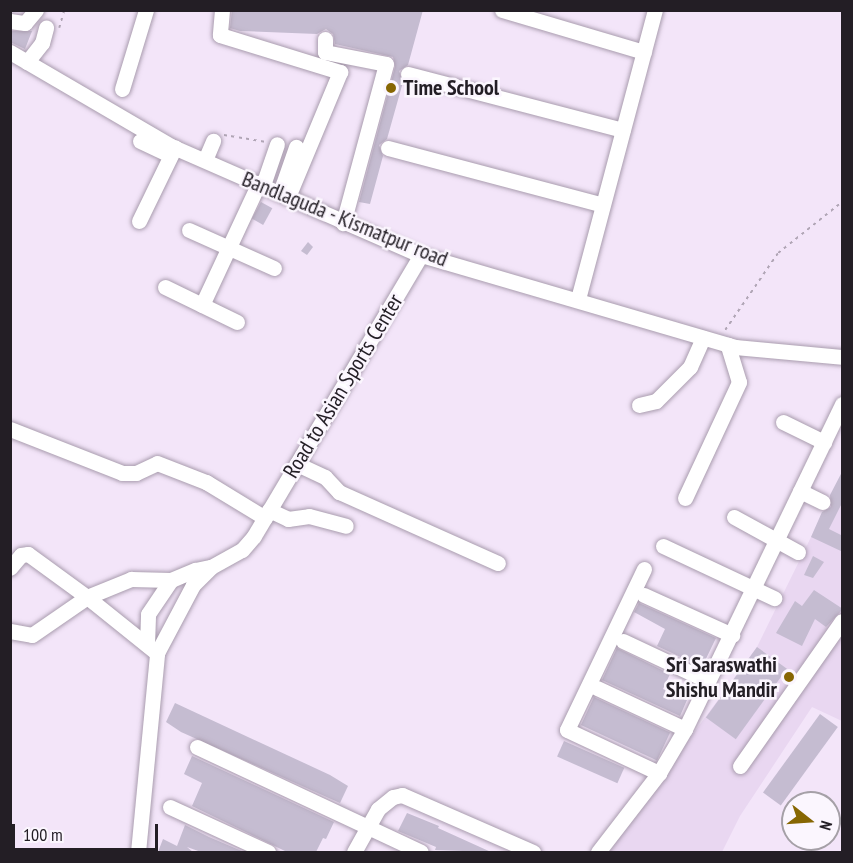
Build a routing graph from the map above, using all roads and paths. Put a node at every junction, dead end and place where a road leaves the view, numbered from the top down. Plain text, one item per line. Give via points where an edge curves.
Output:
1 (36, 10) edge
2 (146, 10) edge
3 (222, 10) edge
4 (502, 10) edge
5 (655, 10) edge
6 (18, 22) edge
7 (325, 39) dead end
8 (10, 52) edge
9 (644, 52) junction
10 (27, 62) junction
11 (408, 74) dead end
12 (122, 89) dead end
13 (623, 130) junction
14 (140, 141) dead end
15 (213, 141) joint
16 (272, 147) joint
17 (296, 147) dead end
18 (388, 148) dead end
19 (173, 151) junction
20 (205, 160) junction
21 (261, 184) junction
22 (284, 195) junction
23 (843, 202) edge
24 (603, 205) junction
25 (138, 220) dead end
26 (344, 223) junction
27 (189, 230) dead end
28 (229, 247) junction
29 (421, 255) junction
30 (274, 268) dead end
31 (165, 287) dead end
32 (578, 299) junction
33 (202, 305) junction
34 (237, 322) dead end
35 (715, 341) junction
36 (843, 357) edge
37 (843, 404) edge
38 (639, 405) dead end
39 (783, 422) dead end
40 (10, 429) edge
41 (824, 442) junction
42 (297, 464) junction
43 (800, 491) junction
44 (685, 498) dead end
45 (823, 502) dead end
46 (267, 514) junction
47 (734, 517) dead end
48 (346, 526) dead end
49 (776, 539) junction
50 (663, 546) dead end
51 (798, 552) dead end
52 (498, 563) dead end
53 (212, 567) junction
54 (10, 568) edge
55 (644, 569) dead end
56 (171, 580) junction
57 (753, 587) junction
58 (644, 595) dead end
59 (87, 597) junction
60 (774, 598) dead end
61 (843, 621) edge
62 (10, 632) edge
63 (732, 635) junction
64 (623, 640) dead end
65 (152, 649) junction
66 (708, 681) junction
67 (597, 688) dead end
68 (685, 729) junction
69 (197, 747) dead end
70 (740, 766) dead end
71 (659, 773) junction
72 (170, 807) dead end
73 (366, 826) junction
74 (138, 852) edge
75 (268, 852) edge
76 (354, 852) edge
77 (422, 852) edge
78 (533, 852) edge
79 (598, 852) edge

1 - 6 street
2 - 12 street
3 - 22 street via 220,35 340,72
4 - 9 street
5 - 9 street
6 - 10 street via 44,35
7 - 26 street via 325,52 386,64
8 - 10 street, Bandlaguda - Kismatpur road
9 - 13 street
10 - 19 street, Bandlaguda - Kismatpur road
11 - 13 street
13 - 24 street
14 - 19 street
15 - 16 path via 225,134 255,138
15 - 20 street
16 - 21 street
17 - 22 street
18 - 24 street
19 - 20 street, Bandlaguda - Kismatpur road
19 - 25 street
20 - 21 street, Bandlaguda - Kismatpur road
21 - 22 street, Bandlaguda - Kismatpur road
21 - 28 street
22 - 26 street, Bandlaguda - Kismatpur road
23 - 35 path via 778,253 749,291 733,322
24 - 32 street
26 - 29 street, Bandlaguda - Kismatpur road
27 - 28 street
28 - 30 street
28 - 33 street
29 - 32 street, Bandlaguda - Kismatpur road
29 - 42 street, Road to Asian Sports Center
31 - 33 street
32 - 35 street, Bandlaguda - Kismatpur road
33 - 34 street
35 - 36 street, Bandlaguda - Kismatpur road
35 - 38 street via 656,401
35 - 44 street via 739,382
37 - 41 street
39 - 41 street
40 - 46 street via 122,473 136,473 157,463 206,482
41 - 43 street
42 - 46 street, Road to Asian Sports Center
42 - 52 street via 325,477 339,492
43 - 45 street
43 - 49 street
46 - 48 street via 288,519 309,516
46 - 53 street, Road to Asian Sports Center via 242,550
47 - 49 street
49 - 51 street
49 - 57 street
50 - 57 street
53 - 56 street
53 - 65 street via 193,585
54 - 59 street via 21,555 28,554
55 - 71 street via 567,730
56 - 59 street via 130,579
56 - 65 street via 148,614
57 - 60 street
57 - 63 street
58 - 63 street
59 - 62 street via 32,635
59 - 65 street
61 - 70 street
63 - 66 street
64 - 66 street
65 - 74 street
66 - 68 street
67 - 68 street
68 - 71 street
69 - 73 street
71 - 79 street
72 - 75 street
73 - 76 street
73 - 77 street
73 - 78 street via 385,801 402,795

